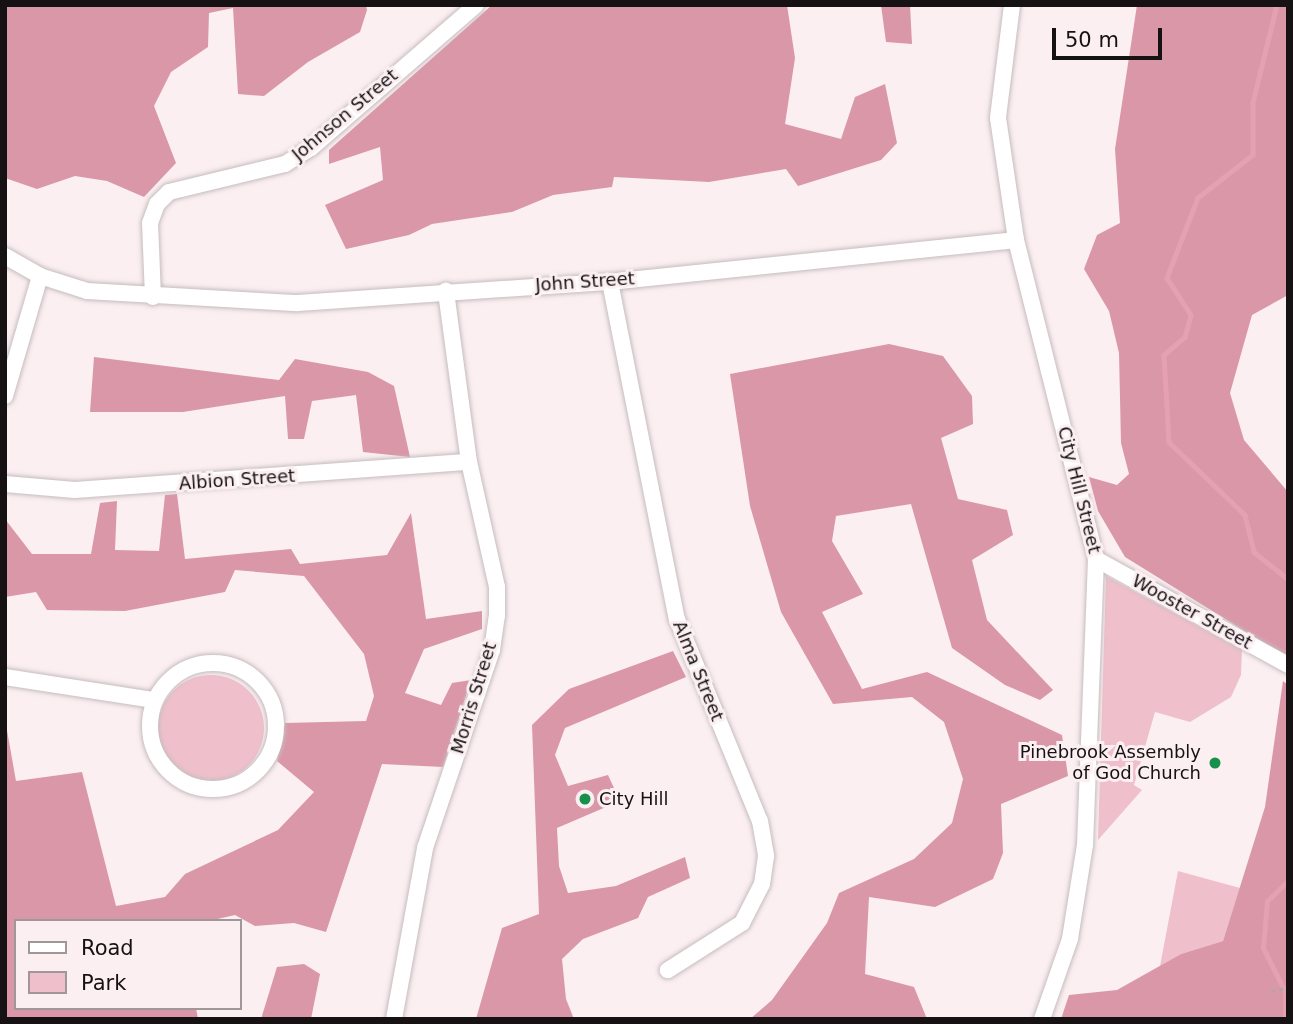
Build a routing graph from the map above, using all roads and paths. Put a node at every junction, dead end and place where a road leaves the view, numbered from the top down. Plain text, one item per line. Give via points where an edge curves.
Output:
1 (476, 5) edge
2 (1012, 5) edge
3 (1016, 240) junction
4 (5, 256) edge
5 (40, 276) junction
6 (610, 282) junction
7 (446, 291) junction
8 (153, 297) junction
9 (5, 396) edge
10 (469, 462) junction
11 (5, 484) edge
12 (1096, 559) junction
13 (1288, 665) edge
14 (5, 677) edge
15 (153, 700) junction
16 (668, 970) dead end
17 (1288, 988) edge
18 (1272, 991) dead end
19 (394, 1019) edge
20 (1042, 1019) edge

1 - 8 street, Johnson Street via 311,148 285,164 169,192 157,204 150,223
2 - 3 street, City Hill Street via 998,118
3 - 6 street, John Street
3 - 12 street, City Hill Street
4 - 5 street
5 - 8 street via 87,291
5 - 9 street
6 - 7 street, John Street
6 - 16 street, Alma Street via 677,619 760,821 766,856 762,884 742,923
7 - 8 street, John Street via 298,303
7 - 10 street, Morris Street
10 - 11 street, Albion Street via 75,490
10 - 19 street, Morris Street via 497,587 497,616 492,650 425,848
12 - 13 street, Wooster Street
12 - 20 street, City Hill Street via 1085,845 1070,939
14 - 15 street
15 - 15 street via 151,740 165,769 191,786 220,790 241,783 269,755 276,722 270,701 248,674 235,667 208,663 179,673
17 - 18 path

